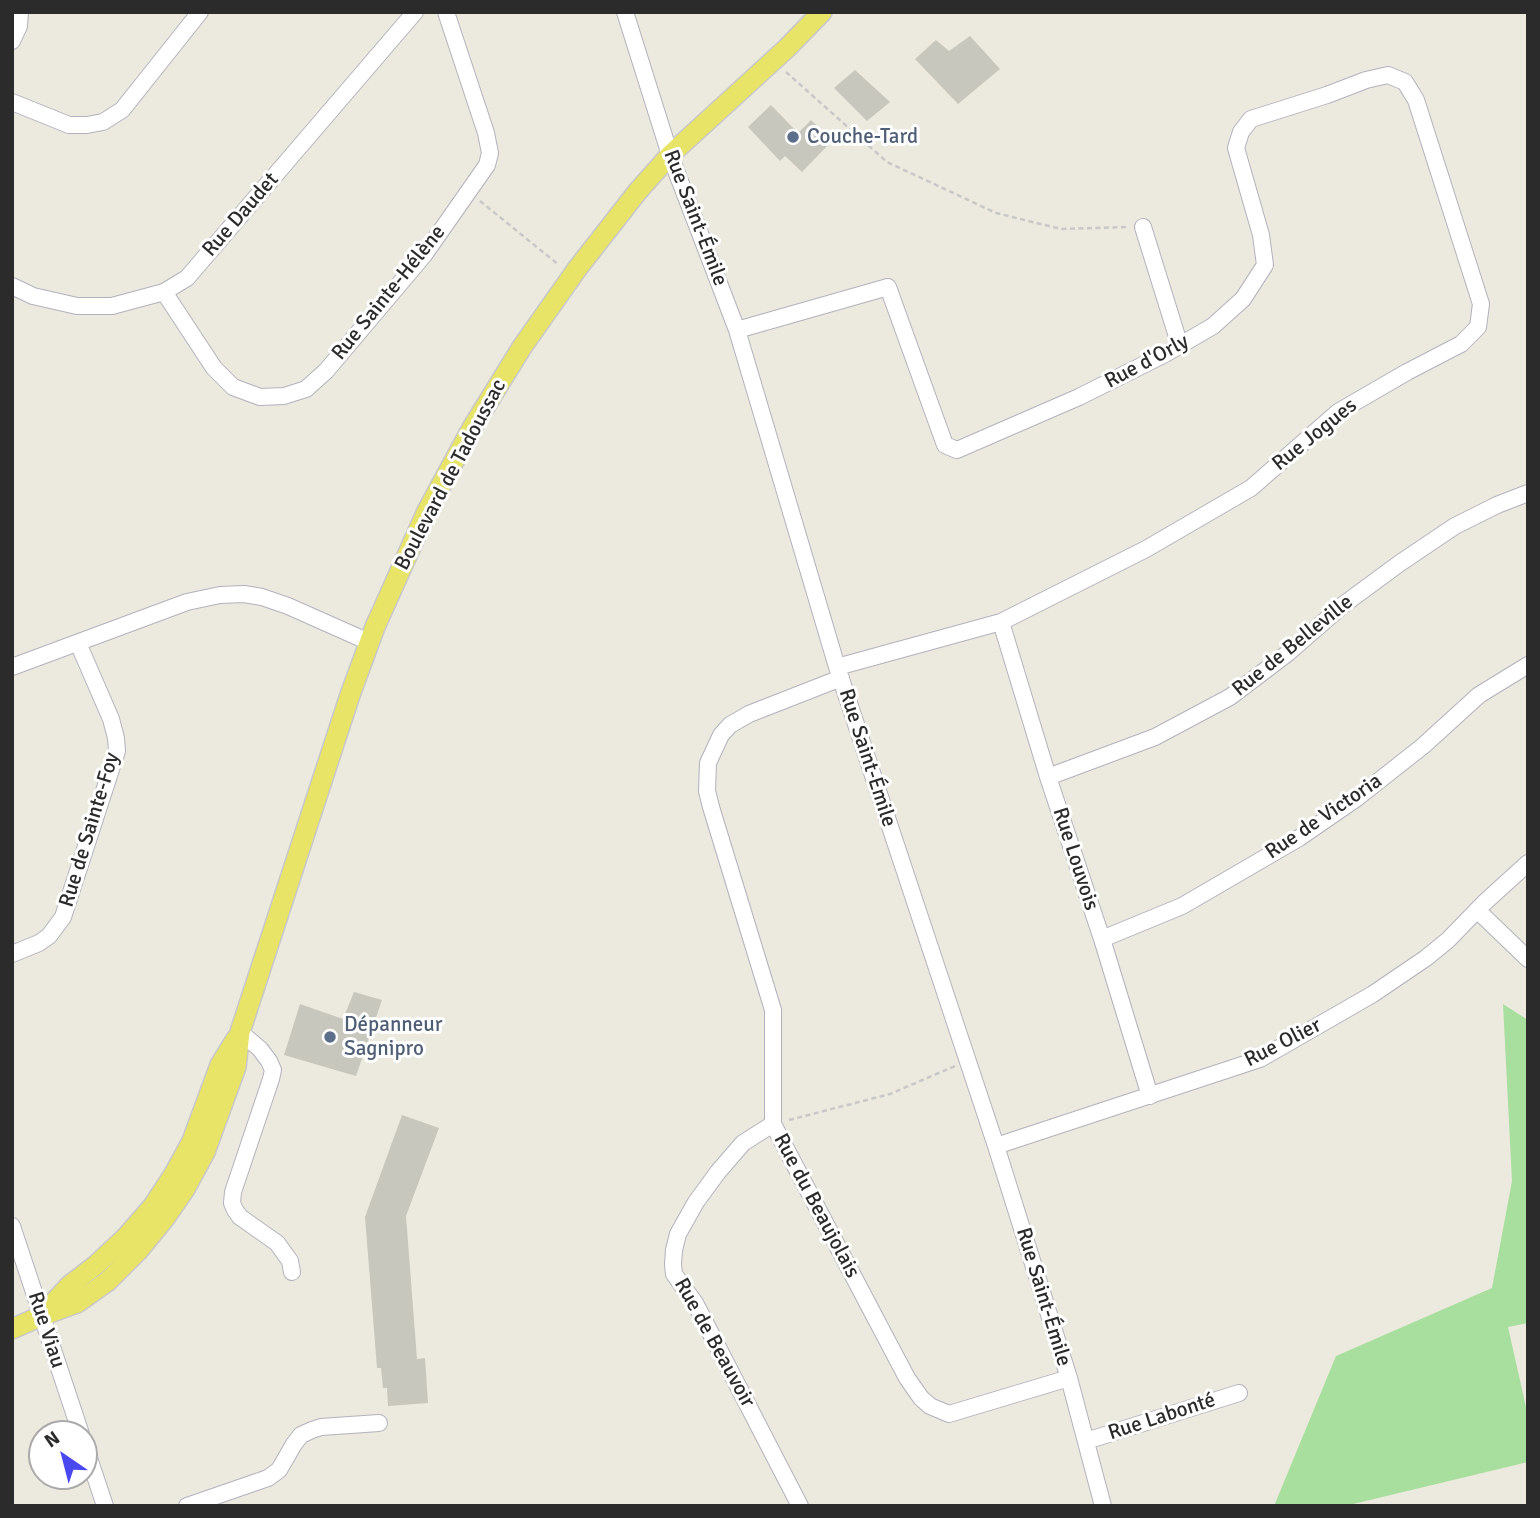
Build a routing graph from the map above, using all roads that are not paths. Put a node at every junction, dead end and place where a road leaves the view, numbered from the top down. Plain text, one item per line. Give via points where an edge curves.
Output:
1 (20, 12) edge
2 (200, 12) edge
3 (415, 12) edge
4 (446, 12) edge
5 (625, 12) edge
6 (822, 12) edge
7 (12, 41) edge
8 (1327, 95) joint
9 (12, 102) edge
10 (670, 155) junction
11 (1143, 227) road end
12 (12, 286) edge
13 (164, 292) junction
14 (737, 330) junction
15 (1180, 346) junction
16 (1528, 493) edge
17 (1001, 622) junction
18 (369, 642) junction
19 (78, 643) junction
20 (1528, 665) edge
21 (12, 667) edge
22 (839, 673) junction
23 (1048, 777) junction
24 (1528, 863) edge
25 (1477, 910) junction
26 (1102, 939) junction
27 (12, 954) edge
28 (1528, 959) edge
29 (240, 1032) junction
30 (1150, 1096) junction
31 (773, 1124) junction
32 (996, 1146) junction
33 (12, 1226) edge
34 (292, 1272) dead end
35 (41, 1316) junction
36 (12, 1329) edge
37 (1069, 1378) junction
38 (1239, 1393) dead end
39 (76, 1420) edge
40 (379, 1423) dead end
41 (1086, 1441) junction
42 (98, 1485) edge
43 (105, 1506) edge
44 (187, 1506) edge
45 (800, 1506) edge
46 (1103, 1506) edge

1 - 7 street
2 - 9 street via 122,110 103,122 69,125
3 - 13 street, Rue Daudet via 187,278
4 - 13 street, Rue Sainte-Hélène via 486,133 487,165 424,255 326,372 306,389 284,396 260,397 233,387 202,352
5 - 10 street, Rue Saint-Émile
6 - 10 main road, Boulevard de Tadoussac
8 - 15 street, Rue d'Orly via 1251,118 1241,132 1236,148 1265,265 1243,299 1213,326
8 - 17 street, Rue Jogues via 1388,75 1405,82 1416,100 1481,304 1478,327 1461,344 1338,412 1251,488 1146,550
10 - 14 street, Rue Saint-Émile
10 - 18 main road, Boulevard de Tadoussac via 572,276 472,428 427,511
11 - 15 street
12 - 13 street, Rue Daudet via 78,306 112,306
14 - 15 street, Rue d'Orly via 888,287 945,445 957,450 1079,397
14 - 22 street, Rue Saint-Émile
16 - 23 street, Rue de Belleville via 1455,527 1400,563 1230,697 1155,737
17 - 22 street, Rue Jogues
17 - 23 street, Rue Louvois
18 - 19 street via 288,606 244,594 187,602
18 - 29 main road, Boulevard de Tadoussac
19 - 21 street
19 - 27 street, Rue de Sainte-Foy via 111,719 117,751 63,917 49,936
20 - 26 street, Rue de Victoria via 1479,695 1423,746 1299,838 1182,906
22 - 31 street, Rue du Beaujolais via 730,725 708,763 711,807 773,1010
22 - 32 street, Rue Saint-Émile
23 - 26 street, Rue Louvois
24 - 25 street, Rue Olier
25 - 28 street
25 - 30 street, Rue Olier via 1403,975 1260,1059
26 - 30 street, Rue Louvois
29 - 34 street via 260,1049 272,1070 232,1203 240,1217 277,1244
29 - 35 main road, Boulevard de Tadoussac via 220,1065 192,1141 153,1206
30 - 32 street, Rue Olier
31 - 37 street, Rue du Beaujolais via 907,1378 930,1406 949,1414
31 - 45 street, Rue de Beauvoir via 743,1143 696,1202 678,1234 673,1264 674,1274 695,1303
32 - 37 street, Rue Saint-Émile
33 - 35 street, Rue Viau
35 - 36 main road, Boulevard de Tadoussac
35 - 39 street, Rue Viau
37 - 41 street, Rue Saint-Émile
38 - 41 street, Rue Labonté
40 - 44 street via 312,1430 301,1435 279,1470 268,1478
41 - 46 street, Rue Saint-Émile
42 - 43 street

